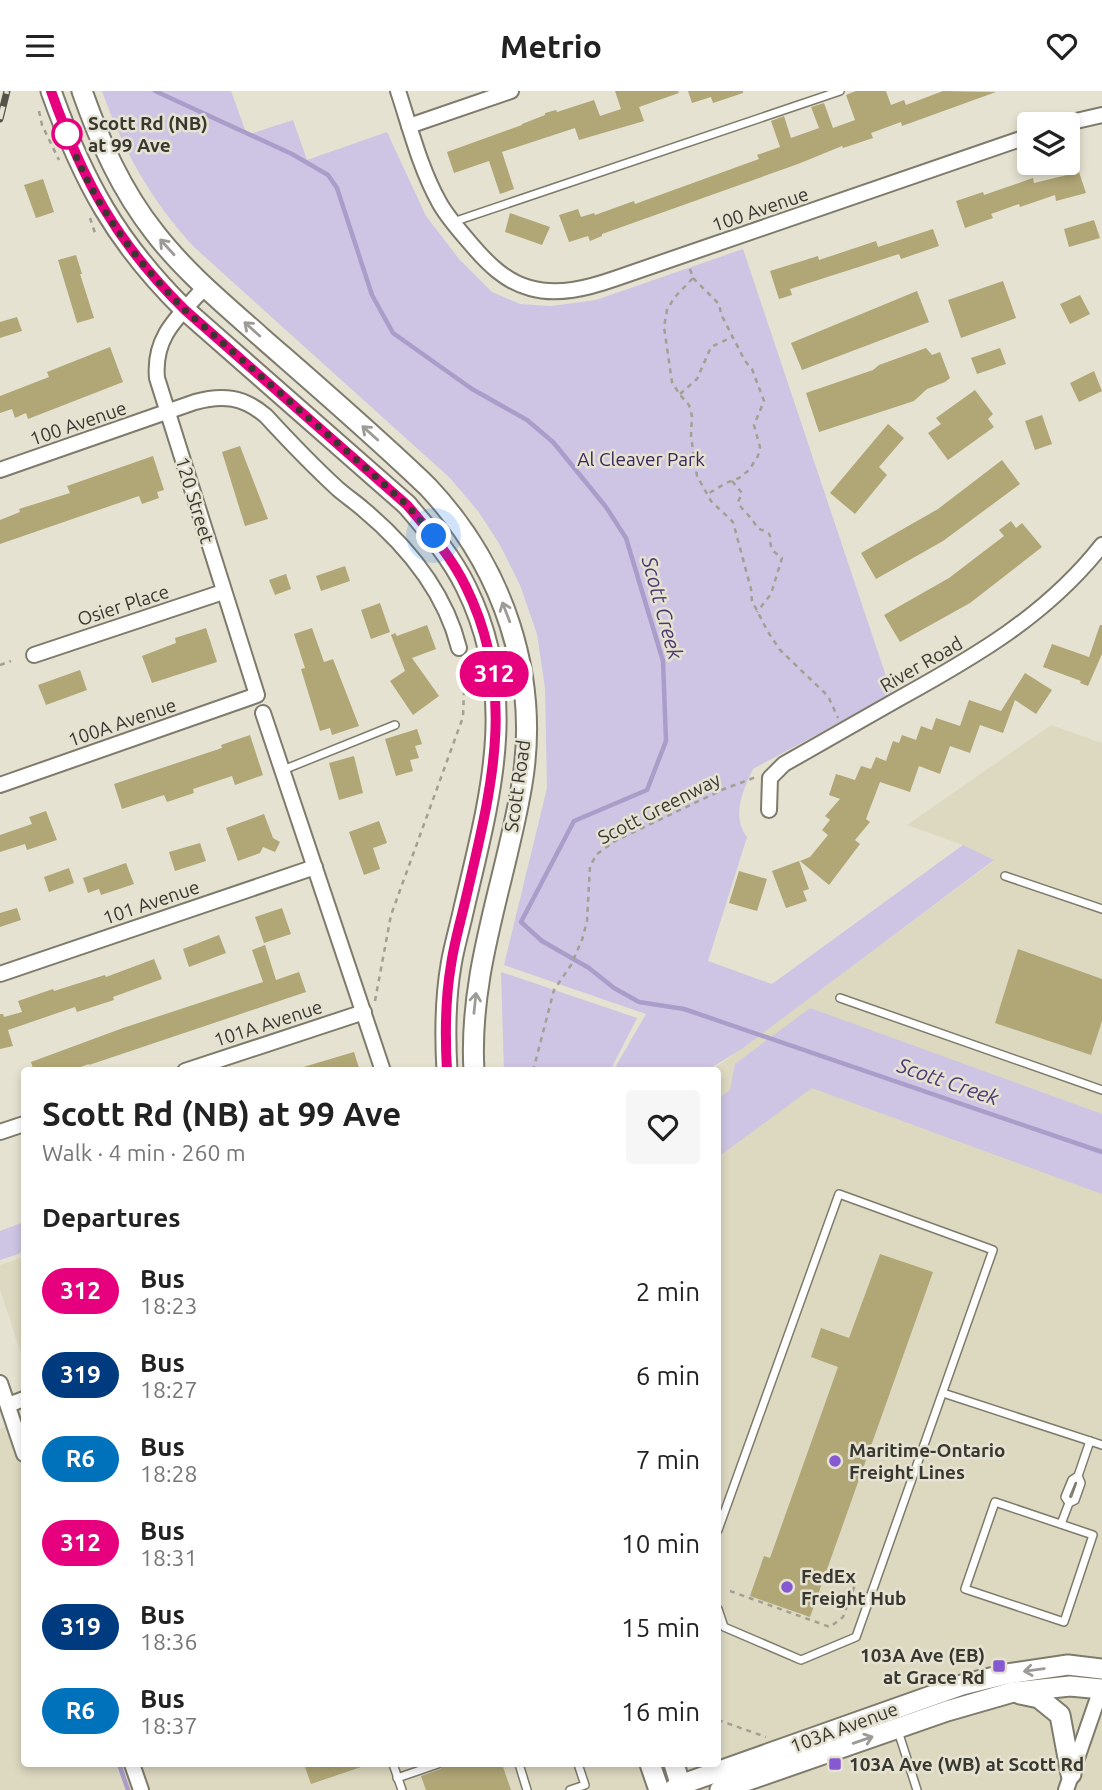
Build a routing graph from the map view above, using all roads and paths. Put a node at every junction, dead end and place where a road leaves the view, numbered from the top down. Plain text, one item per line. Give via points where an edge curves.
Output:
1 (51, 91) edge
2 (82, 91) edge
3 (398, 91) edge
4 (511, 91) edge
5 (840, 91) edge
6 (1102, 115) edge
7 (1080, 120) edge
8 (410, 126) junction
9 (1017, 140) edge
10 (453, 222) junction
11 (687, 263) dead end
12 (693, 278) junction
13 (205, 287) junction
14 (185, 310) junction
15 (732, 337) junction
16 (680, 395) junction
17 (168, 412) junction
18 (0, 470) edge
19 (732, 480) junction
20 (706, 495) junction
21 (1102, 545) edge
22 (223, 591) junction
23 (757, 612) junction
24 (459, 648) joint
25 (34, 655) dead end
26 (11, 661) dead end
27 (0, 665) edge
28 (257, 695) joint
29 (263, 713) dead end
30 (839, 721) dead end
31 (396, 725) dead end
32 (282, 771) junction
33 (752, 779) dead end
34 (0, 785) edge
35 (769, 810) dead end
36 (315, 867) junction
37 (1005, 876) dead end
38 (1102, 909) edge
39 (0, 974) edge
40 (840, 998) dead end
41 (370, 1010) junction
42 (197, 1067) edge
43 (382, 1067) edge
44 (447, 1067) edge
45 (474, 1067) edge
46 (534, 1067) edge
47 (1102, 1090) edge
48 (21, 1125) edge
49 (0, 1132) edge
50 (0, 1383) edge
51 (943, 1393) junction
52 (21, 1400) edge
53 (8, 1405) junction
54 (1090, 1441) junction
55 (21, 1445) edge
56 (1102, 1445) edge
57 (721, 1522) edge
58 (1062, 1524) junction
59 (831, 1574) dead end
60 (730, 1591) dead end
61 (721, 1618) edge
62 (1102, 1669) edge
63 (1102, 1688) edge
64 (1013, 1692) junction
65 (894, 1719) junction
66 (721, 1721) edge
67 (766, 1737) dead end
68 (721, 1761) edge
69 (133, 1767) edge
70 (394, 1767) edge
71 (429, 1767) edge
72 (520, 1767) edge
73 (579, 1767) edge
74 (651, 1767) edge
75 (674, 1767) edge
76 (747, 1777) edge
77 (397, 1778) junction
78 (1069, 1782) edge
79 (678, 1788) edge
80 (141, 1790) edge
81 (402, 1790) edge
82 (527, 1790) edge
83 (570, 1790) edge
84 (659, 1790) edge
85 (720, 1790) edge
86 (917, 1790) edge

1 - 14 main road via 79,166 99,203 158,283
13 -> 2 main road via 155,234 133,202 98,135
3 - 8 street, 100 Avenue
4 - 8 street
5 - 10 lane
6 - 7 street
8 - 10 street, 100 Avenue via 432,188
9 - 10 street, 100 Avenue via 588,287 529,288 502,274
11 - 12 path
12 - 15 path via 719,304
12 - 16 path via 674,298 664,327 672,382
13 - 14 street, 120 Street
45 -> 13 main road, Scott Road via 480,968 524,762 524,684 509,618 486,567 441,501
14 - 17 street, 120 Street via 168,328 157,353 158,379
14 - 44 main road, Scott Road via 407,505 454,565 477,610 494,674 496,746 488,804 451,964
15 - 16 path via 711,347 696,379
15 - 19 path via 764,401 754,425 758,456 749,470
16 - 20 path via 692,416 694,466
17 - 18 street, 100 Avenue
17 - 22 street, 120 Street
17 - 24 street via 224,397 257,408 321,474 405,548 452,625
19 - 20 path
19 - 23 path via 742,493 738,504 757,528 768,531 773,551 782,558 771,594
20 - 23 path via 733,522
21 - 35 street, River Road via 1070,583 1033,616 976,655 784,764 770,778
22 - 25 street, Osier Place
22 - 28 street, 120 Street
23 - 30 path via 780,650 828,695
24 - 41 path via 463,717 391,915
26 - 27 path
28 - 34 street, 100A Avenue
29 - 32 street
31 - 32 lane
32 - 36 street
33 - 46 path, Scott Greenway via 615,841 597,854 590,866 587,921 577,953 554,990
36 - 39 street, 101 Avenue
36 - 41 street
37 - 38 lane
40 - 47 lane
41 - 42 street, 101A Avenue
41 - 43 street
48 - 49 street
50 - 53 street
51 - 54 lane
51 - 57 lane via 993,1249 839,1194
51 - 61 lane via 856,1637 801,1660 724,1627
52 - 53 street
53 - 55 street
54 - 56 lane
54 - 58 lane via 1065,1497 1069,1503
58 - 58 lane via 995,1502 965,1588 1064,1622 1093,1535
59 - 60 path via 855,1585 843,1617 830,1627
62 -> 65 main road, 103A Avenue via 1068,1665 1007,1674 962,1685
63 - 64 main road, 103A Avenue
63 - 78 street
64 - 65 main road, 103A Avenue via 947,1711
64 - 78 main road via 1039,1698 1060,1715
65 - 76 main road, 103A Avenue
65 - 86 lane
66 - 67 path
68 - 76 main road
69 - 80 street
70 - 77 lane
71 - 77 lane
72 - 82 lane
73 - 83 lane via 585,1785
74 - 84 main road
75 - 79 main road
76 - 79 main road, 103A Avenue
76 - 85 main road, 103A Avenue
77 - 81 lane

